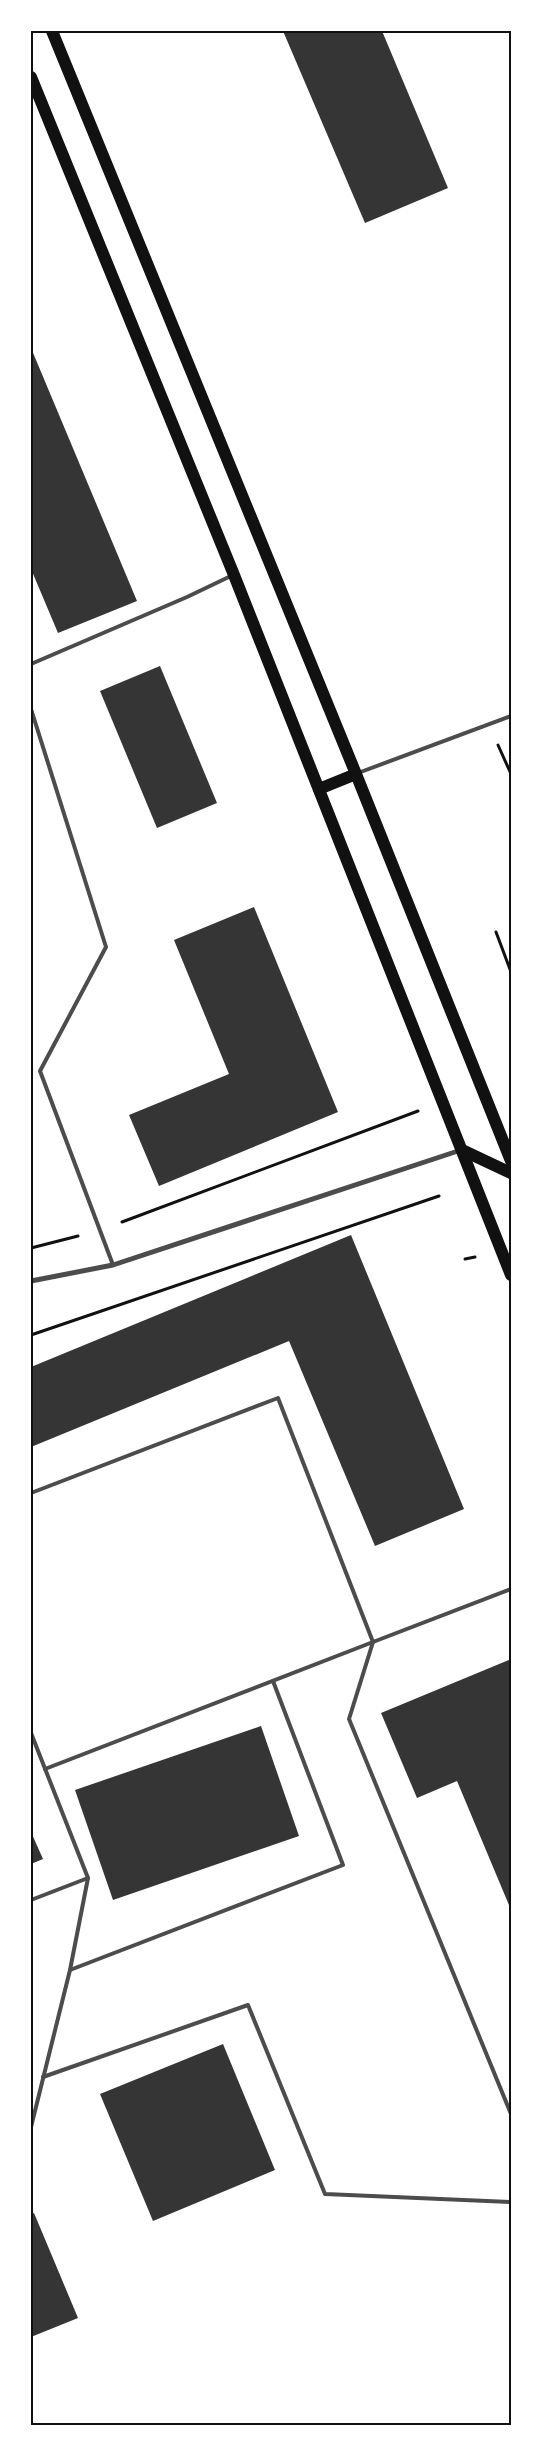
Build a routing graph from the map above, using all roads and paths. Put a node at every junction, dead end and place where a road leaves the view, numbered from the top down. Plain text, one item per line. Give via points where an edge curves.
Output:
1 (52, 31) edge
2 (31, 77) edge
3 (234, 575) junction
4 (31, 664) edge
5 (31, 709) edge
6 (511, 716) edge
7 (490, 724) junction
8 (356, 774) junction
9 (511, 774) edge
10 (319, 790) junction
11 (496, 932) dead end
12 (510, 967) edge
13 (511, 972) edge
14 (444, 1104) junction
15 (462, 1150) junction
16 (511, 1161) edge
17 (511, 1174) edge
18 (439, 1196) dead end
19 (100, 1231) junction
20 (31, 1248) edge
21 (114, 1265) junction
22 (511, 1275) edge
23 (31, 1281) edge
24 (31, 1335) edge
25 (31, 1493) edge
26 (511, 1589) edge
27 (373, 1642) junction
28 (273, 1681) junction
29 (31, 1733) edge
30 (45, 1769) junction
31 (88, 1878) junction
32 (31, 1900) edge
33 (70, 1970) junction
34 (43, 2077) junction
35 (511, 2114) edge
36 (31, 2126) edge
37 (511, 2202) edge

1 - 8 main road
2 - 3 main road
3 - 4 lane
3 - 10 main road
5 - 19 lane via 106,947 40,1071
6 - 7 lane
7 - 8 lane
7 - 9 path
8 - 10 main road
8 - 16 main road
10 - 14 main road
11 - 12 path
12 - 13 path
14 - 15 main road
14 - 19 path via 406,1114
15 - 17 main road
15 - 21 street
15 - 22 main road
18 - 24 path
19 - 20 path
19 - 21 lane
21 - 23 street
25 - 27 lane via 278,1398
26 - 27 lane
27 - 28 lane
27 - 35 lane via 349,1719
28 - 30 lane
28 - 33 lane via 344,1865
29 - 30 lane
30 - 31 lane
31 - 32 lane
31 - 33 lane
33 - 34 lane
34 - 36 lane
34 - 37 lane via 248,2005 324,2194

